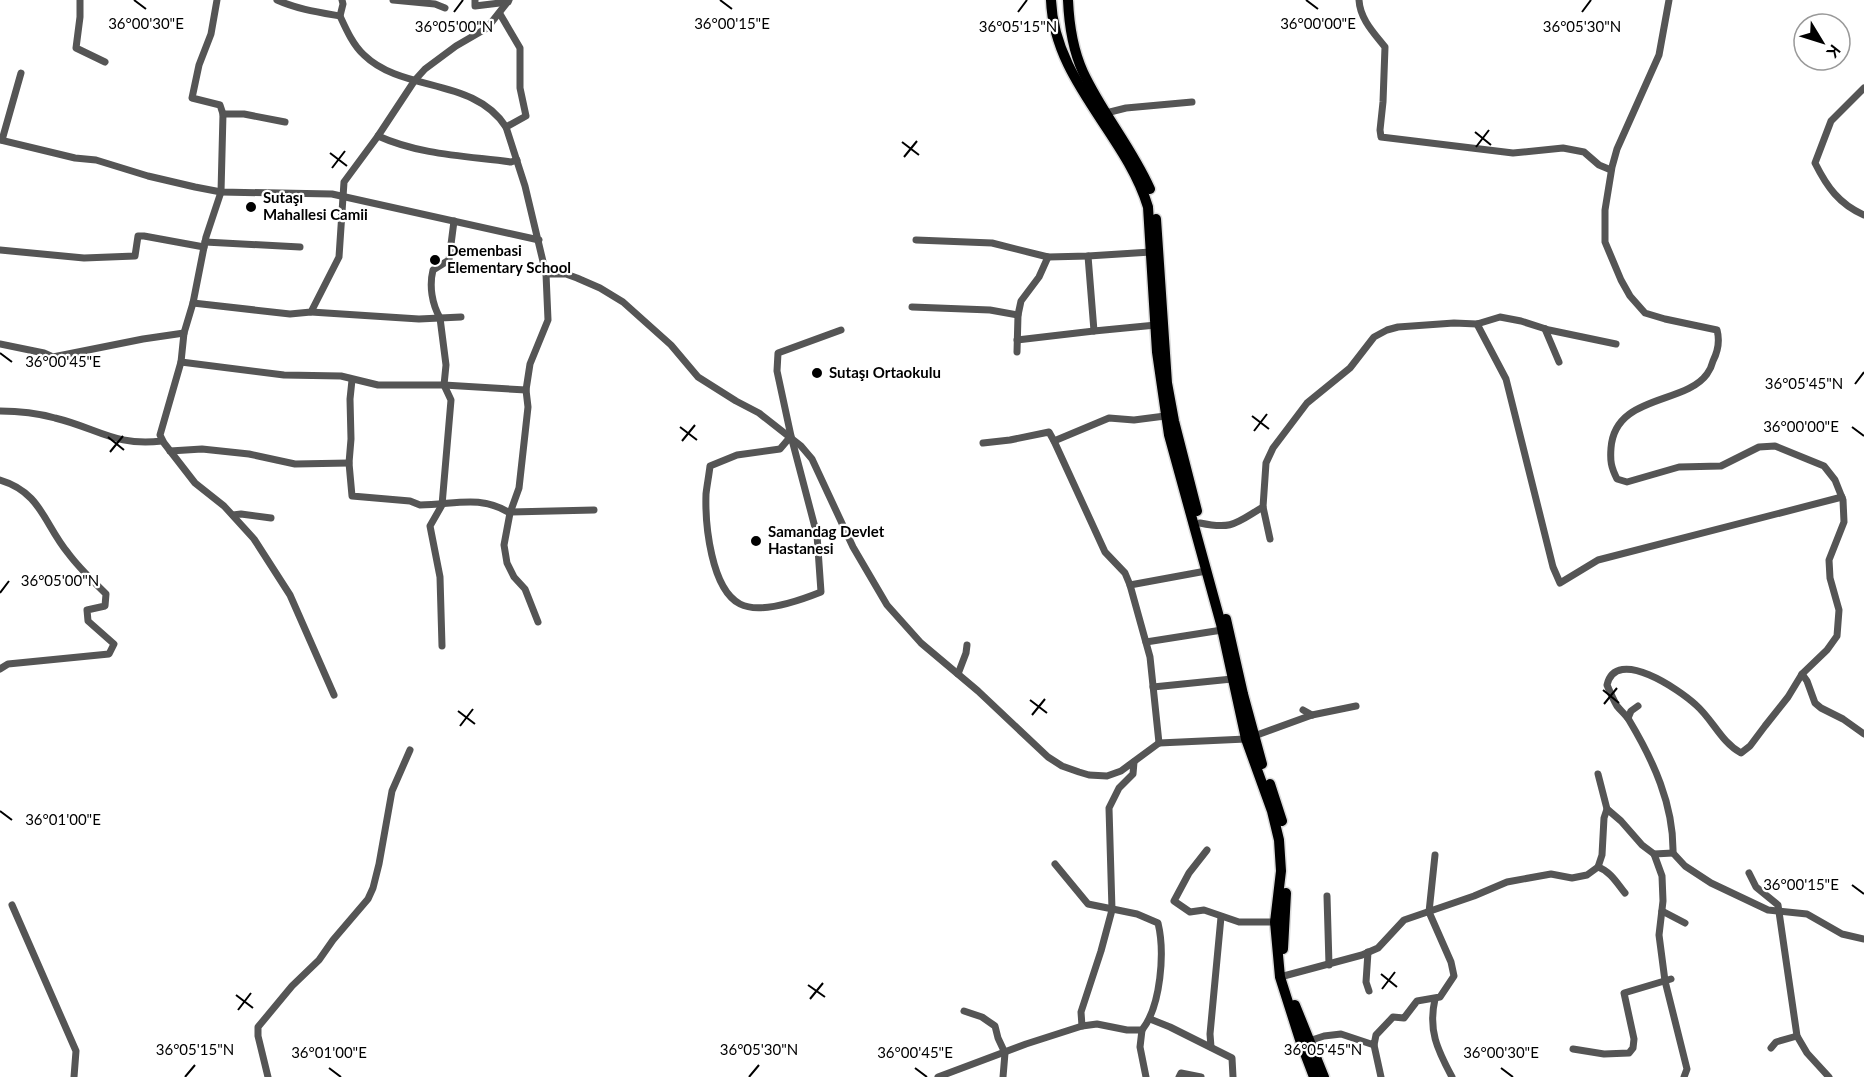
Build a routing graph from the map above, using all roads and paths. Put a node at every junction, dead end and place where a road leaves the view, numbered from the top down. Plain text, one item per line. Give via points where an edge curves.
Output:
1 (80, 0) edge
2 (217, 0) edge
3 (277, 0) edge
4 (342, 0) edge
5 (393, 0) edge
6 (475, 0) edge
7 (1051, 0) edge
8 (1068, 0) edge
9 (1359, 0) edge
10 (1669, 0) edge
11 (508, 1) edge
12 (445, 8) dead end
13 (500, 14) junction
14 (340, 15) junction
15 (105, 62) dead end
16 (21, 73) dead end
17 (414, 80) junction
18 (1864, 88) edge
19 (1192, 102) dead end
20 (1106, 113) junction
21 (223, 114) junction
22 (285, 122) dead end
23 (506, 127) junction
24 (378, 136) junction
25 (1, 140) edge
26 (517, 160) junction
27 (1611, 170) junction
28 (221, 192) junction
29 (343, 196) junction
30 (1864, 215) edge
31 (454, 221) junction
32 (538, 240) junction
33 (916, 240) dead end
34 (205, 245) junction
35 (300, 247) dead end
36 (0, 250) edge
37 (1151, 252) junction
38 (1088, 256) junction
39 (1048, 257) junction
40 (546, 274) junction
41 (193, 303) junction
42 (912, 307) dead end
43 (311, 312) junction
44 (1018, 315) junction
45 (461, 317) dead end
46 (440, 318) junction
47 (1477, 324) junction
48 (1156, 325) junction
49 (1545, 329) junction
50 (841, 330) dead end
51 (1094, 331) junction
52 (184, 333) junction
53 (1017, 340) junction
54 (0, 344) edge
55 (1616, 344) dead end
56 (1017, 352) dead end
57 (181, 362) junction
58 (1559, 362) dead end
59 (352, 380) junction
60 (444, 385) junction
61 (526, 390) junction
62 (0, 411) edge
63 (1165, 416) junction
64 (791, 436) junction
65 (162, 441) junction
66 (1054, 441) junction
67 (983, 442) dead end
68 (170, 451) junction
69 (349, 464) junction
70 (0, 480) edge
71 (1842, 497) junction
72 (442, 505) junction
73 (1263, 507) junction
74 (594, 510) dead end
75 (511, 513) junction
76 (233, 515) junction
77 (271, 518) dead end
78 (1200, 524) junction
79 (1270, 539) dead end
80 (1206, 571) junction
81 (1130, 585) junction
82 (538, 622) dead end
83 (1222, 630) junction
84 (1146, 642) junction
85 (442, 645) dead end
86 (967, 645) dead end
87 (0, 669) edge
88 (958, 674) junction
89 (1802, 674) junction
90 (1232, 679) junction
91 (1153, 687) junction
92 (334, 695) dead end
93 (1356, 706) dead end
94 (1638, 706) dead end
95 (1303, 710) dead end
96 (1312, 715) junction
97 (1628, 718) junction
98 (1864, 734) edge
99 (1250, 738) junction
100 (1159, 743) junction
101 (410, 750) dead end
102 (1134, 762) junction
103 (1598, 774) dead end
104 (1607, 809) junction
105 (1207, 850) dead end
106 (1673, 853) junction
107 (1654, 854) junction
108 (1435, 855) dead end
109 (1056, 864) dead end
110 (1598, 867) junction
111 (1749, 873) dead end
112 (1625, 893) dead end
113 (1327, 896) dead end
114 (12, 905) dead end
115 (1112, 910) junction
116 (1662, 911) junction
117 (1429, 912) junction
118 (1779, 912) junction
119 (1221, 917) junction
120 (1275, 922) junction
121 (1685, 923) dead end
122 (1864, 939) edge
123 (1368, 952) junction
124 (1329, 965) junction
125 (1283, 976) junction
126 (1668, 980) junction
127 (1369, 991) dead end
128 (1435, 999) junction
129 (964, 1011) dead end
130 (1150, 1019) junction
131 (1082, 1026) junction
132 (1142, 1030) junction
133 (1797, 1036) junction
134 (1305, 1042) junction
135 (1374, 1045) junction
136 (1211, 1047) junction
137 (1771, 1048) dead end
138 (1573, 1049) dead end
139 (1005, 1053) junction
140 (74, 1077) edge
141 (268, 1077) edge
142 (938, 1077) edge
143 (1003, 1077) edge
144 (1146, 1077) edge
145 (1179, 1077) edge
146 (1201, 1077) edge
147 (1233, 1077) edge
148 (1314, 1077) edge
149 (1324, 1077) edge
150 (1381, 1077) edge
151 (1452, 1077) edge
152 (1684, 1077) edge
153 (1827, 1077) edge

1 - 15 street via 76,48
2 - 21 street via 212,34 199,65 192,98 220,105
3 - 14 street via 307,11
4 - 14 street
5 - 12 street
6 - 11 street via 475,6
7 - 37 highway via 1064,56 1142,188 1148,207
8 - 20 highway via 1070,29 1083,71
9 - 27 street via 1367,25 1385,47 1381,137 1513,153 1563,148 1584,152
10 - 27 street via 1659,55
11 - 13 street
13 - 17 street via 487,28 456,46
13 - 23 street via 520,48 519,88 526,116
14 - 17 street via 364,55 384,69
16 - 25 street
17 - 23 street via 458,91 485,105
17 - 24 street
18 - 30 street via 1831,121 1815,163 1838,199
19 - 20 street
20 - 78 highway via 1142,171 1155,209 1167,383
21 - 22 street
21 - 28 street
23 - 26 street
24 - 26 street via 440,154
24 - 29 street via 344,182
25 - 28 street
26 - 32 street
27 - 71 street via 1605,242 1630,296 1645,313 1717,330 1719,340 1707,374 1695,385 1646,405 1617,426 1611,438 1610,465 1617,479 1627,482 1679,466 1720,466 1760,447 1775,446 1824,466
28 - 29 street
28 - 34 street
29 - 31 street
29 - 43 street via 339,257
31 - 32 street
31 - 46 street via 449,260 431,275 430,286
32 - 40 street
33 - 39 street via 992,243
34 - 35 street
34 - 36 street via 138,236 135,256 84,258
34 - 41 street
37 - 38 street
37 - 48 highway
38 - 39 street
38 - 51 street
39 - 44 street via 1039,277 1021,300
40 - 61 street via 548,320 530,364
40 - 64 street via 577,278 623,302 671,345 698,377
41 - 43 street via 290,314
41 - 52 street
42 - 44 street
43 - 46 street
44 - 53 street
45 - 46 street
46 - 60 street via 446,365
47 - 49 street via 1500,317
47 - 71 street via 1506,379 1560,583 1598,560
47 - 73 street via 1398,327 1374,338 1350,368 1307,403 1273,448 1266,463
48 - 51 street
48 - 63 highway
49 - 55 street
49 - 58 street
50 - 64 street via 778,353 777,371
51 - 53 street
52 - 54 street via 53,357
52 - 57 street
53 - 56 street
57 - 59 street
57 - 65 street via 160,435
59 - 60 street via 378,386
59 - 69 street
60 - 61 street
60 - 72 street via 451,400
61 - 75 street via 528,407 519,488
62 - 65 street via 55,418 120,441
63 - 66 street via 1109,418
63 - 80 highway
64 - 64 street via 817,535 820,592 767,608 741,605 724,591 710,549 706,494 710,466 737,455 780,449
64 - 88 street via 812,459 853,548 887,605 921,644
65 - 68 street
66 - 67 street via 1048,432
66 - 81 street via 1105,552 1125,573
68 - 69 street via 202,448 295,464
68 - 76 street via 195,483
69 - 72 street via 352,496
70 - 87 street via 12,483 38,503 66,552 106,594 105,606 87,610 88,621 114,644 110,654 8,664
71 - 89 street via 1844,522 1828,560 1839,610 1837,636
72 - 75 street via 485,502
72 - 85 street via 430,526 440,578
73 - 78 street via 1229,526
73 - 79 street
74 - 75 street
75 - 82 street via 504,545 507,563 525,589
76 - 77 street
76 - 92 street via 254,539 290,595
78 - 99 highway via 1232,640
80 - 81 street
80 - 83 highway
81 - 84 street
83 - 84 street
83 - 90 highway
84 - 91 street
86 - 88 street
88 - 102 street via 1062,766 1107,776
89 - 97 street via 1741,753 1729,747 1696,705 1662,680 1628,669 1615,671 1606,685
89 - 98 street via 1815,703
90 - 91 street
90 - 99 highway
91 - 100 street
93 - 96 street
94 - 97 street
95 - 96 street
96 - 99 street
97 - 106 street via 1647,750 1664,792 1674,838
99 - 100 street
99 - 120 highway via 1280,840
99 - 125 highway via 1279,807 1288,853
100 - 102 street
101 - 141 street via 392,791 379,864 368,899 258,1027
102 - 115 street via 1133,774 1119,788 1109,808
103 - 104 street
104 - 107 street
104 - 110 street
105 - 119 street via 1174,901 1190,912 1204,910
106 - 107 street
106 - 118 street via 1711,883
107 - 116 street via 1662,876
108 - 117 street
109 - 115 street via 1088,904
110 - 112 street via 1605,869
110 - 117 street via 1587,875 1572,878 1551,874 1507,882
111 - 118 street via 1756,887 1778,905
113 - 124 street
114 - 140 street via 76,1051
115 - 130 street via 1158,923 1162,937 1160,980
115 - 131 street via 1081,1012
116 - 121 street
116 - 126 street via 1659,935
117 - 123 street via 1404,920 1378,948
117 - 128 street via 1454,976 1450,986
118 - 122 street via 1807,914 1842,934
118 - 133 street
119 - 120 street via 1239,922
119 - 136 street
120 - 125 highway
123 - 124 street
123 - 127 street
124 - 125 street
125 - 134 highway
126 - 138 street via 1624,993 1634,1039 1629,1053
126 - 152 street via 1687,1069
128 - 135 street via 1417,1001 1404,1018 1393,1017 1376,1035
128 - 151 street via 1432,1029
129 - 139 street via 995,1026
130 - 132 street
130 - 136 street
131 - 132 street
131 - 139 street
132 - 144 street via 1140,1047
133 - 137 street via 1776,1042
133 - 153 street
134 - 135 street via 1341,1034
134 - 148 highway
134 - 149 highway
135 - 150 street
136 - 147 street via 1233,1058
139 - 142 street
139 - 143 street
145 - 146 street via 1181,1073

